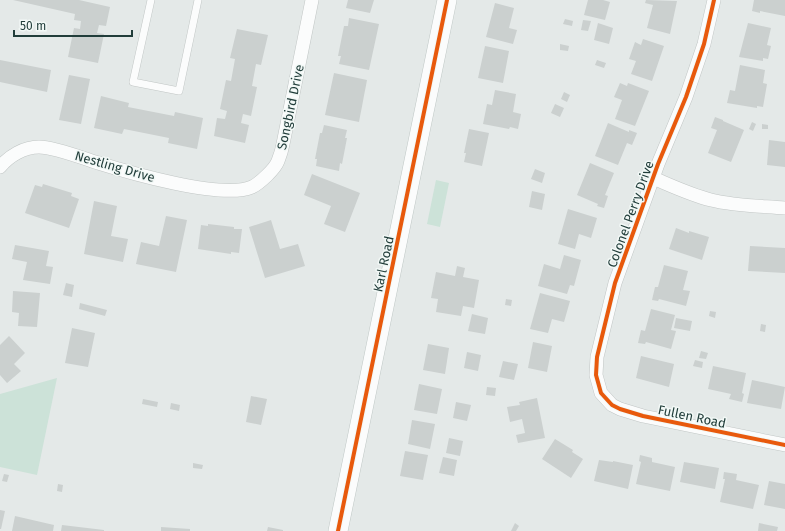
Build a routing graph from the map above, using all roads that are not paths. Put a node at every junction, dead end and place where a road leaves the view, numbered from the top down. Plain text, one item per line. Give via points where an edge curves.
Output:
1 (151, 0) edge
2 (198, 0) edge
3 (311, 0) edge
4 (447, 0) edge
5 (714, 0) edge
6 (0, 168) edge
7 (653, 178) junction
8 (236, 190) joint
9 (785, 208) edge
10 (601, 393) joint
11 (785, 445) edge
12 (338, 531) edge

1 - 2 lane via 134,82 179,91
3 - 8 street, Songbird Drive via 278,163 253,187
4 - 12 main road, Karl Road
5 - 7 street, Colonel Perry Drive via 704,44
6 - 8 street, Nestling Drive via 13,155 27,148 40,147 133,173 204,189
7 - 9 street via 711,200
7 - 10 street, Colonel Perry Drive via 615,284 597,357 596,375
10 - 11 street, Fullen Road via 612,405 643,416

